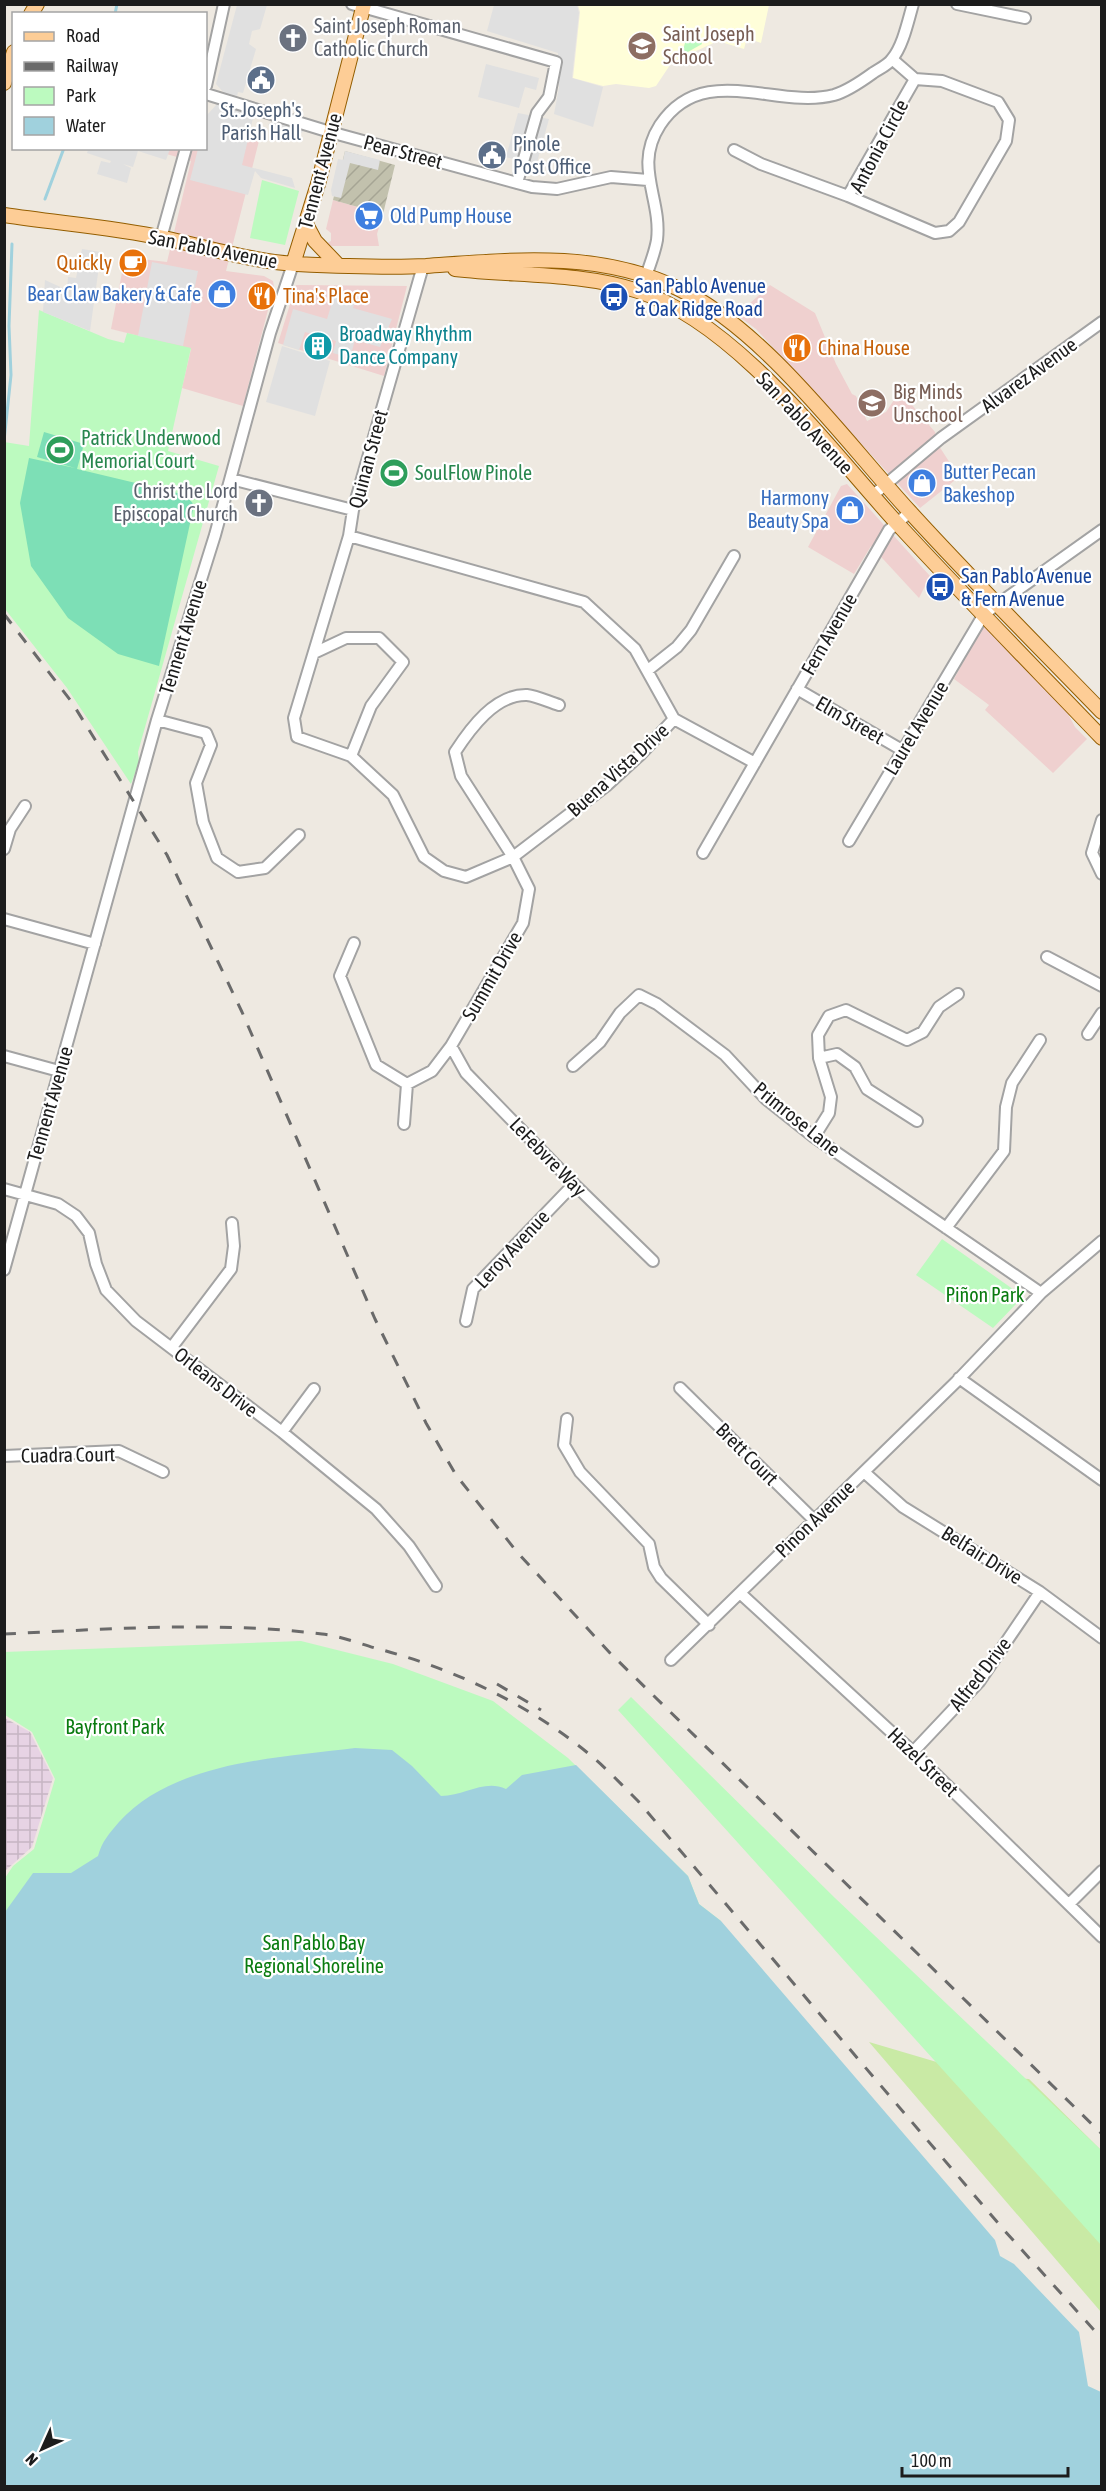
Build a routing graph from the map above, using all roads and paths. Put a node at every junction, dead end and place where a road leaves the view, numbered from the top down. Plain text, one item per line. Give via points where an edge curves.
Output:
1 (224, 4) edge
2 (914, 4) edge
3 (957, 4) edge
4 (360, 5) edge
5 (1025, 18) dead end
6 (9, 57) edge
7 (892, 59) junction
8 (915, 79) junction
9 (207, 81) edge
10 (4, 83) edge
11 (207, 94) edge
12 (330, 132) junction
13 (185, 150) edge
14 (734, 150) dead end
15 (648, 180) junction
16 (517, 183) junction
17 (848, 196) junction
18 (4, 215) edge
19 (307, 226) junction
20 (161, 238) junction
21 (293, 264) junction
22 (337, 264) junction
23 (423, 266) junction
24 (647, 275) junction
25 (640, 291) junction
26 (1101, 322) edge
27 (231, 478) junction
28 (886, 484) junction
29 (872, 496) junction
30 (353, 510) junction
31 (910, 512) junction
32 (897, 523) junction
33 (1101, 530) edge
34 (349, 536) junction
35 (734, 556) dead end
36 (998, 604) junction
37 (984, 615) junction
38 (314, 653) junction
39 (648, 670) junction
40 (797, 689) junction
41 (559, 705) dead end
42 (1101, 712) edge
43 (674, 719) junction
44 (157, 720) junction
45 (1101, 738) edge
46 (902, 750) junction
47 (351, 756) junction
48 (755, 763) junction
49 (25, 806) dead end
50 (1101, 822) edge
51 (299, 835) dead end
52 (849, 841) dead end
53 (4, 849) edge
54 (703, 853) dead end
55 (513, 857) junction
56 (1101, 874) edge
57 (4, 919) edge
58 (354, 943) dead end
59 (95, 944) junction
60 (1047, 957) dead end
61 (1101, 986) edge
62 (958, 994) dead end
63 (1101, 1013) edge
64 (1088, 1034) dead end
65 (1040, 1040) dead end
66 (451, 1046) junction
67 (4, 1056) edge
68 (819, 1058) junction
69 (573, 1066) dead end
70 (59, 1071) junction
71 (407, 1084) junction
72 (917, 1121) dead end
73 (404, 1124) dead end
74 (814, 1137) junction
75 (573, 1184) junction
76 (4, 1189) edge
77 (24, 1196) junction
78 (232, 1223) dead end
79 (946, 1228) junction
80 (1101, 1240) edge
81 (653, 1261) dead end
82 (4, 1270) edge
83 (1041, 1293) junction
84 (466, 1321) dead end
85 (172, 1347) junction
86 (959, 1378) junction
87 (680, 1388) dead end
88 (314, 1389) dead end
89 (567, 1419) dead end
90 (282, 1432) junction
91 (4, 1456) edge
92 (163, 1472) dead end
93 (864, 1472) junction
94 (1101, 1480) edge
95 (814, 1520) junction
96 (436, 1586) dead end
97 (1040, 1592) junction
98 (740, 1593) junction
99 (708, 1625) junction
100 (1101, 1638) edge
101 (671, 1660) dead end
102 (913, 1752) junction
103 (1101, 1871) edge
104 (1069, 1904) junction
105 (1101, 1937) edge

1 - 9 street
2 - 7 street
3 - 5 street
4 - 12 main road, Tennent Avenue
4 - 16 street via 556,62 549,98 537,113
6 - 10 main road
7 - 8 street, Antonia Circle
7 - 15 street via 834,95 800,97 754,90 700,93 672,109 660,125 651,142
8 - 17 street, Antonia Circle
8 - 17 street, Antonia Circle via 942,81 998,102 1009,120 1006,141 970,204 949,231 935,232
11 - 12 street, Pear Street
12 - 16 street, Pear Street
12 - 19 main road, Tennent Avenue
13 - 20 street
14 - 17 street
15 - 16 street, Pear Street via 611,177 557,189
15 - 24 street via 656,210 657,240
18 - 20 main road, San Pablo Avenue
19 - 21 main road, Tennent Avenue
19 - 22 main road via 315,241
20 - 21 main road, San Pablo Avenue
21 - 22 main road, San Pablo Avenue
21 - 27 street, Tennent Avenue
22 - 23 main road, San Pablo Avenue
23 - 24 main road, San Pablo Avenue via 496,259 569,260
23 - 25 main road, San Pablo Avenue via 495,274 568,276
23 - 30 street, Quinan Street
24 - 25 street
24 - 28 main road, San Pablo Avenue via 683,291 743,333 806,395
25 - 29 main road, San Pablo Avenue via 716,335 768,381
26 - 28 street, Alvarez Avenue via 940,438
27 - 30 street
27 - 44 street, Tennent Avenue
28 - 29 street, Alvarez Avenue
28 - 31 main road, San Pablo Avenue
29 - 32 main road, San Pablo Avenue
30 - 34 street, Quinan Street
31 - 32 street, Fern Avenue
31 - 36 main road, San Pablo Avenue
32 - 37 main road, San Pablo Avenue
32 - 40 street, Fern Avenue via 889,530
33 - 36 street
34 - 38 street, Quinan Street
34 - 39 street, Buena Vista Drive via 584,602 635,649
35 - 39 street via 691,630
36 - 37 street
36 - 42 main road, San Pablo Avenue
37 - 45 main road, San Pablo Avenue
37 - 46 street, Laurel Avenue
38 - 47 street, Buena Vista Drive via 294,718 297,737
38 - 47 street via 346,638 379,638 403,662 371,706
39 - 43 street, Buena Vista Drive
40 - 46 street, Elm Street
40 - 48 street, Fern Avenue
41 - 55 street, Summit Drive via 526,695 505,700 472,725 455,752 461,776
43 - 48 street
43 - 55 street, Buena Vista Drive via 606,786
44 - 51 street via 206,733 211,745 196,783 203,822 217,858 238,872 265,868
44 - 59 street, Tennent Avenue
46 - 52 street, Laurel Avenue
47 - 55 street, Buena Vista Drive via 393,795 424,856 444,871 466,877
48 - 54 street, Fern Avenue
49 - 53 street via 10,829
50 - 56 street via 1092,853
55 - 66 street, Summit Drive via 529,889 523,922
57 - 59 street
58 - 71 street via 340,975 376,1065
59 - 70 street, Tennent Avenue
60 - 61 street
62 - 68 street via 939,1007 923,1032 908,1040 846,1010 829,1017 818,1035
63 - 64 street
65 - 79 street via 1012,1083 1006,1107 1004,1151
66 - 71 street, Summit Drive via 432,1071
66 - 75 street, LeFebvre Way via 466,1073
67 - 70 street
68 - 72 street via 837,1054 855,1067 867,1089
68 - 74 street via 831,1097 830,1113
69 - 74 street, Primrose Lane via 600,1042 620,1013 639,995 725,1055 766,1099
70 - 77 street, Tennent Avenue
71 - 73 street
74 - 79 street, Primrose Lane
75 - 81 street, LeFebvre Way
75 - 84 street, Leroy Avenue via 473,1289
76 - 77 street, Orleans Drive
77 - 82 street, Tennent Avenue
77 - 85 street, Orleans Drive via 58,1204 76,1216 89,1233 106,1290 136,1321
78 - 85 street via 231,1269
79 - 83 street, Primrose Lane
80 - 83 street, Pinon Avenue
83 - 86 street, Pinon Avenue
85 - 90 street, Orleans Drive
86 - 93 street, Pinon Avenue
86 - 94 street
87 - 95 street, Brett Court
88 - 90 street
89 - 99 street via 564,1445 580,1472 649,1544 661,1578
90 - 96 street, Orleans Drive via 376,1509 409,1546
91 - 92 street, Cuadra Court via 119,1451
93 - 95 street, Pinon Avenue
93 - 97 street, Belfair Drive via 903,1507
95 - 98 street, Pinon Avenue
97 - 100 street, Belfair Drive
97 - 102 street, Alfred Drive via 979,1682
98 - 99 street, Pinon Avenue
98 - 102 street, Hazel Street
99 - 101 street, Pinon Avenue
102 - 104 street, Hazel Street
103 - 104 street
104 - 105 street, Hazel Street

